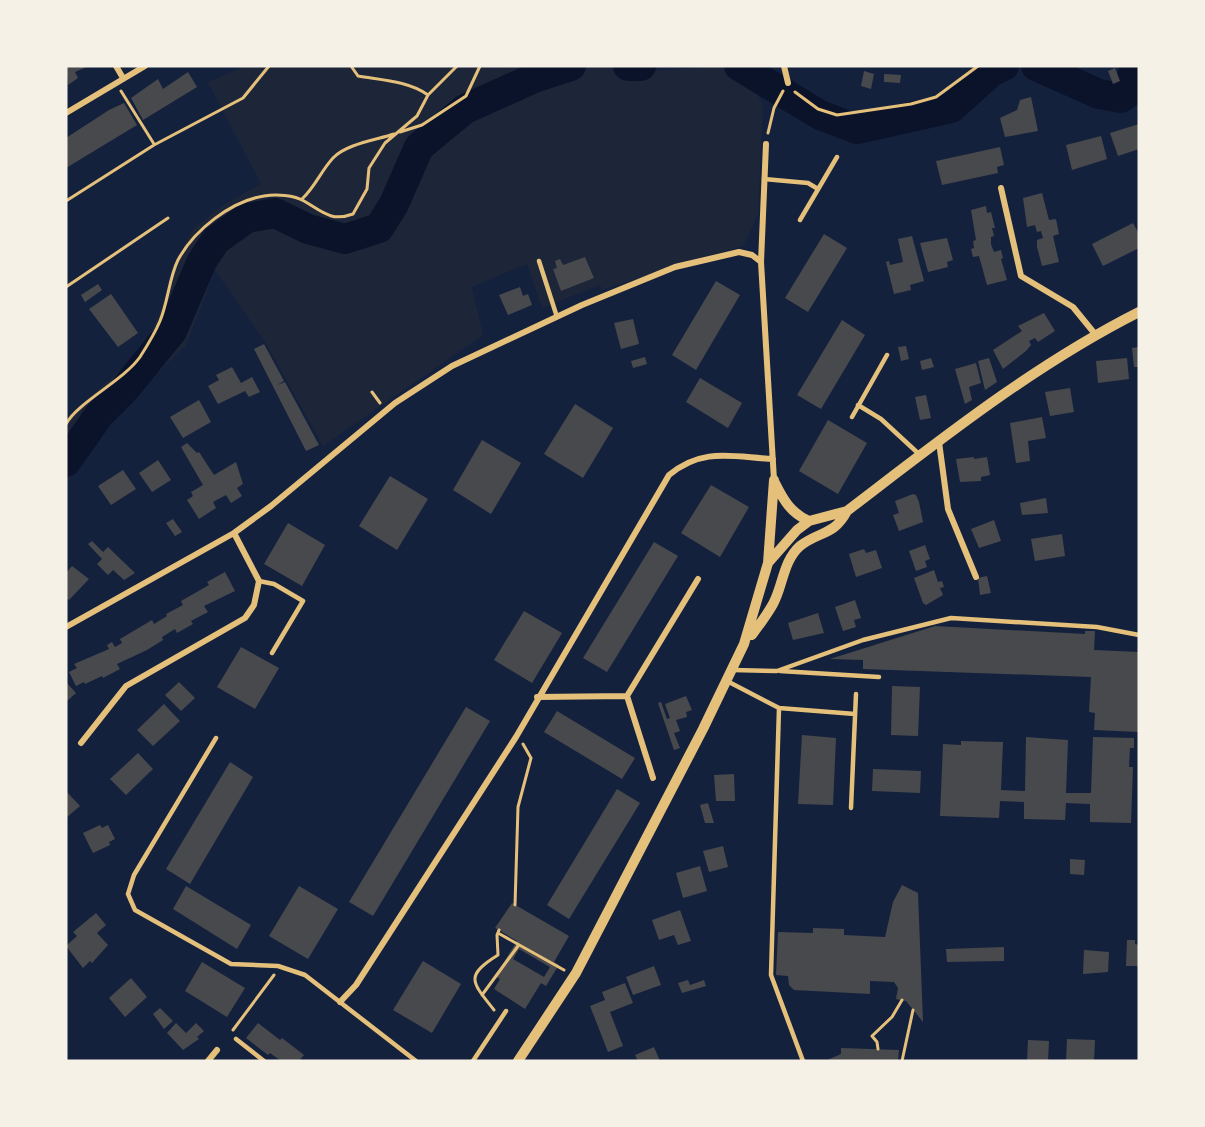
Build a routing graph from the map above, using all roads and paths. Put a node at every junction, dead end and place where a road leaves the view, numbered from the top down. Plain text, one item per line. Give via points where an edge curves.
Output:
1 (116, 66) edge
2 (145, 66) edge
3 (269, 66) edge
4 (351, 66) edge
5 (457, 66) edge
6 (480, 66) edge
7 (784, 66) edge
8 (978, 66) edge
9 (123, 78) junction
10 (115, 82) junction
11 (787, 84) junction
12 (428, 95) junction
13 (66, 113) edge
14 (399, 132) junction
15 (154, 144) junction
16 (766, 144) joint
17 (837, 157) dead end
18 (764, 179) junction
19 (1001, 188) dead end
20 (818, 189) junction
21 (302, 199) junction
22 (66, 201) edge
23 (168, 218) dead end
24 (800, 220) dead end
25 (539, 261) dead end
26 (761, 262) junction
27 (66, 287) edge
28 (1139, 312) edge
29 (557, 316) junction
30 (1095, 334) junction
31 (887, 355) dead end
32 (858, 405) junction
33 (852, 417) dead end
34 (66, 424) edge
35 (939, 442) junction
36 (920, 455) junction
37 (773, 459) junction
38 (774, 480) junction
39 (847, 511) junction
40 (772, 520) junction
41 (809, 521) junction
42 (234, 534) junction
43 (790, 537) junction
44 (808, 542) junction
45 (768, 563) junction
46 (975, 577) dead end
47 (698, 579) dead end
48 (259, 581) junction
49 (66, 627) edge
50 (1139, 635) edge
51 (744, 644) junction
52 (272, 653) dead end
53 (733, 670) junction
54 (777, 671) junction
55 (879, 677) dead end
56 (727, 681) junction
57 (856, 694) dead end
58 (627, 696) junction
59 (537, 697) junction
60 (779, 708) junction
61 (855, 714) junction
62 (516, 737) junction
63 (216, 738) dead end
64 (81, 743) dead end
65 (653, 778) dead end
66 (851, 808) dead end
67 (515, 904) dead end
68 (519, 946) junction
69 (281, 967) junction
70 (575, 975) junction
71 (482, 995) junction
72 (902, 1000) dead end
73 (340, 1002) junction
74 (913, 1010) dead end
75 (506, 1011) dead end
76 (501, 1018) junction
77 (236, 1039) dead end
78 (878, 1049) dead end
79 (217, 1050) joint
80 (208, 1061) edge
81 (264, 1061) edge
82 (416, 1061) edge
83 (473, 1061) edge
84 (518, 1061) edge
85 (803, 1061) edge
86 (902, 1061) edge

1 - 9 street
2 - 9 street
3 - 15 path via 243,98
4 - 12 path via 358,76 390,81
5 - 12 path
6 - 14 path via 466,96 422,125
7 - 11 street
8 - 11 path via 936,96 911,104 837,115 818,109
9 - 10 street
10 - 13 street
10 - 15 path
11 - 16 path via 774,108
12 - 14 path via 417,116
14 - 21 path via 341,152
14 - 21 path via 385,143 369,168 367,189 353,213 335,219
15 - 22 path
16 - 18 street
17 - 20 lane
18 - 20 lane via 808,183
18 - 26 street
19 - 30 street via 1021,276 1072,307
20 - 24 lane
21 - 34 path via 262,196 227,209 194,238 178,260 160,321 140,357
23 - 27 path
25 - 29 lane
26 - 29 street via 740,252 675,267
26 - 37 street
28 - 30 street
29 - 42 street via 452,366 395,403
30 - 35 street
31 - 32 lane
32 - 33 lane
32 - 36 lane via 881,419
35 - 36 street
35 - 46 street via 948,510
36 - 39 street
37 - 38 street
37 - 59 street via 704,455 682,464 669,475
38 - 40 street
38 - 41 street via 790,509
39 - 41 street
39 - 44 street via 833,530
40 - 43 street
40 - 45 street
41 - 43 street
42 - 48 street
42 - 49 street
43 - 44 street
43 - 45 street
44 - 51 street via 793,555 773,604
45 - 51 street
47 - 58 street
48 - 52 lane via 274,584 303,601
48 - 64 street via 254,605 245,618 126,686
50 - 54 lane via 1097,627 951,618 862,640
51 - 53 street
53 - 54 lane
53 - 56 street
54 - 55 lane
56 - 60 lane
56 - 70 street
57 - 61 lane
58 - 59 street
58 - 65 street
59 - 62 street
60 - 61 lane
60 - 85 lane via 771,975
61 - 66 lane
62 - 67 path via 528,748 531,758 518,807
62 - 73 street via 356,985
63 - 69 lane via 134,875 128,894 135,910 231,964
68 - 70 path
68 - 71 path
68 - 71 path via 499,931 498,955 476,970 473,979
69 - 73 lane via 305,975
69 - 79 path
70 - 84 street
71 - 76 path
72 - 78 path via 892,1017 872,1036
73 - 82 lane
74 - 86 path via 900,1052
75 - 76 lane
76 - 83 lane
77 - 81 lane
79 - 80 street

